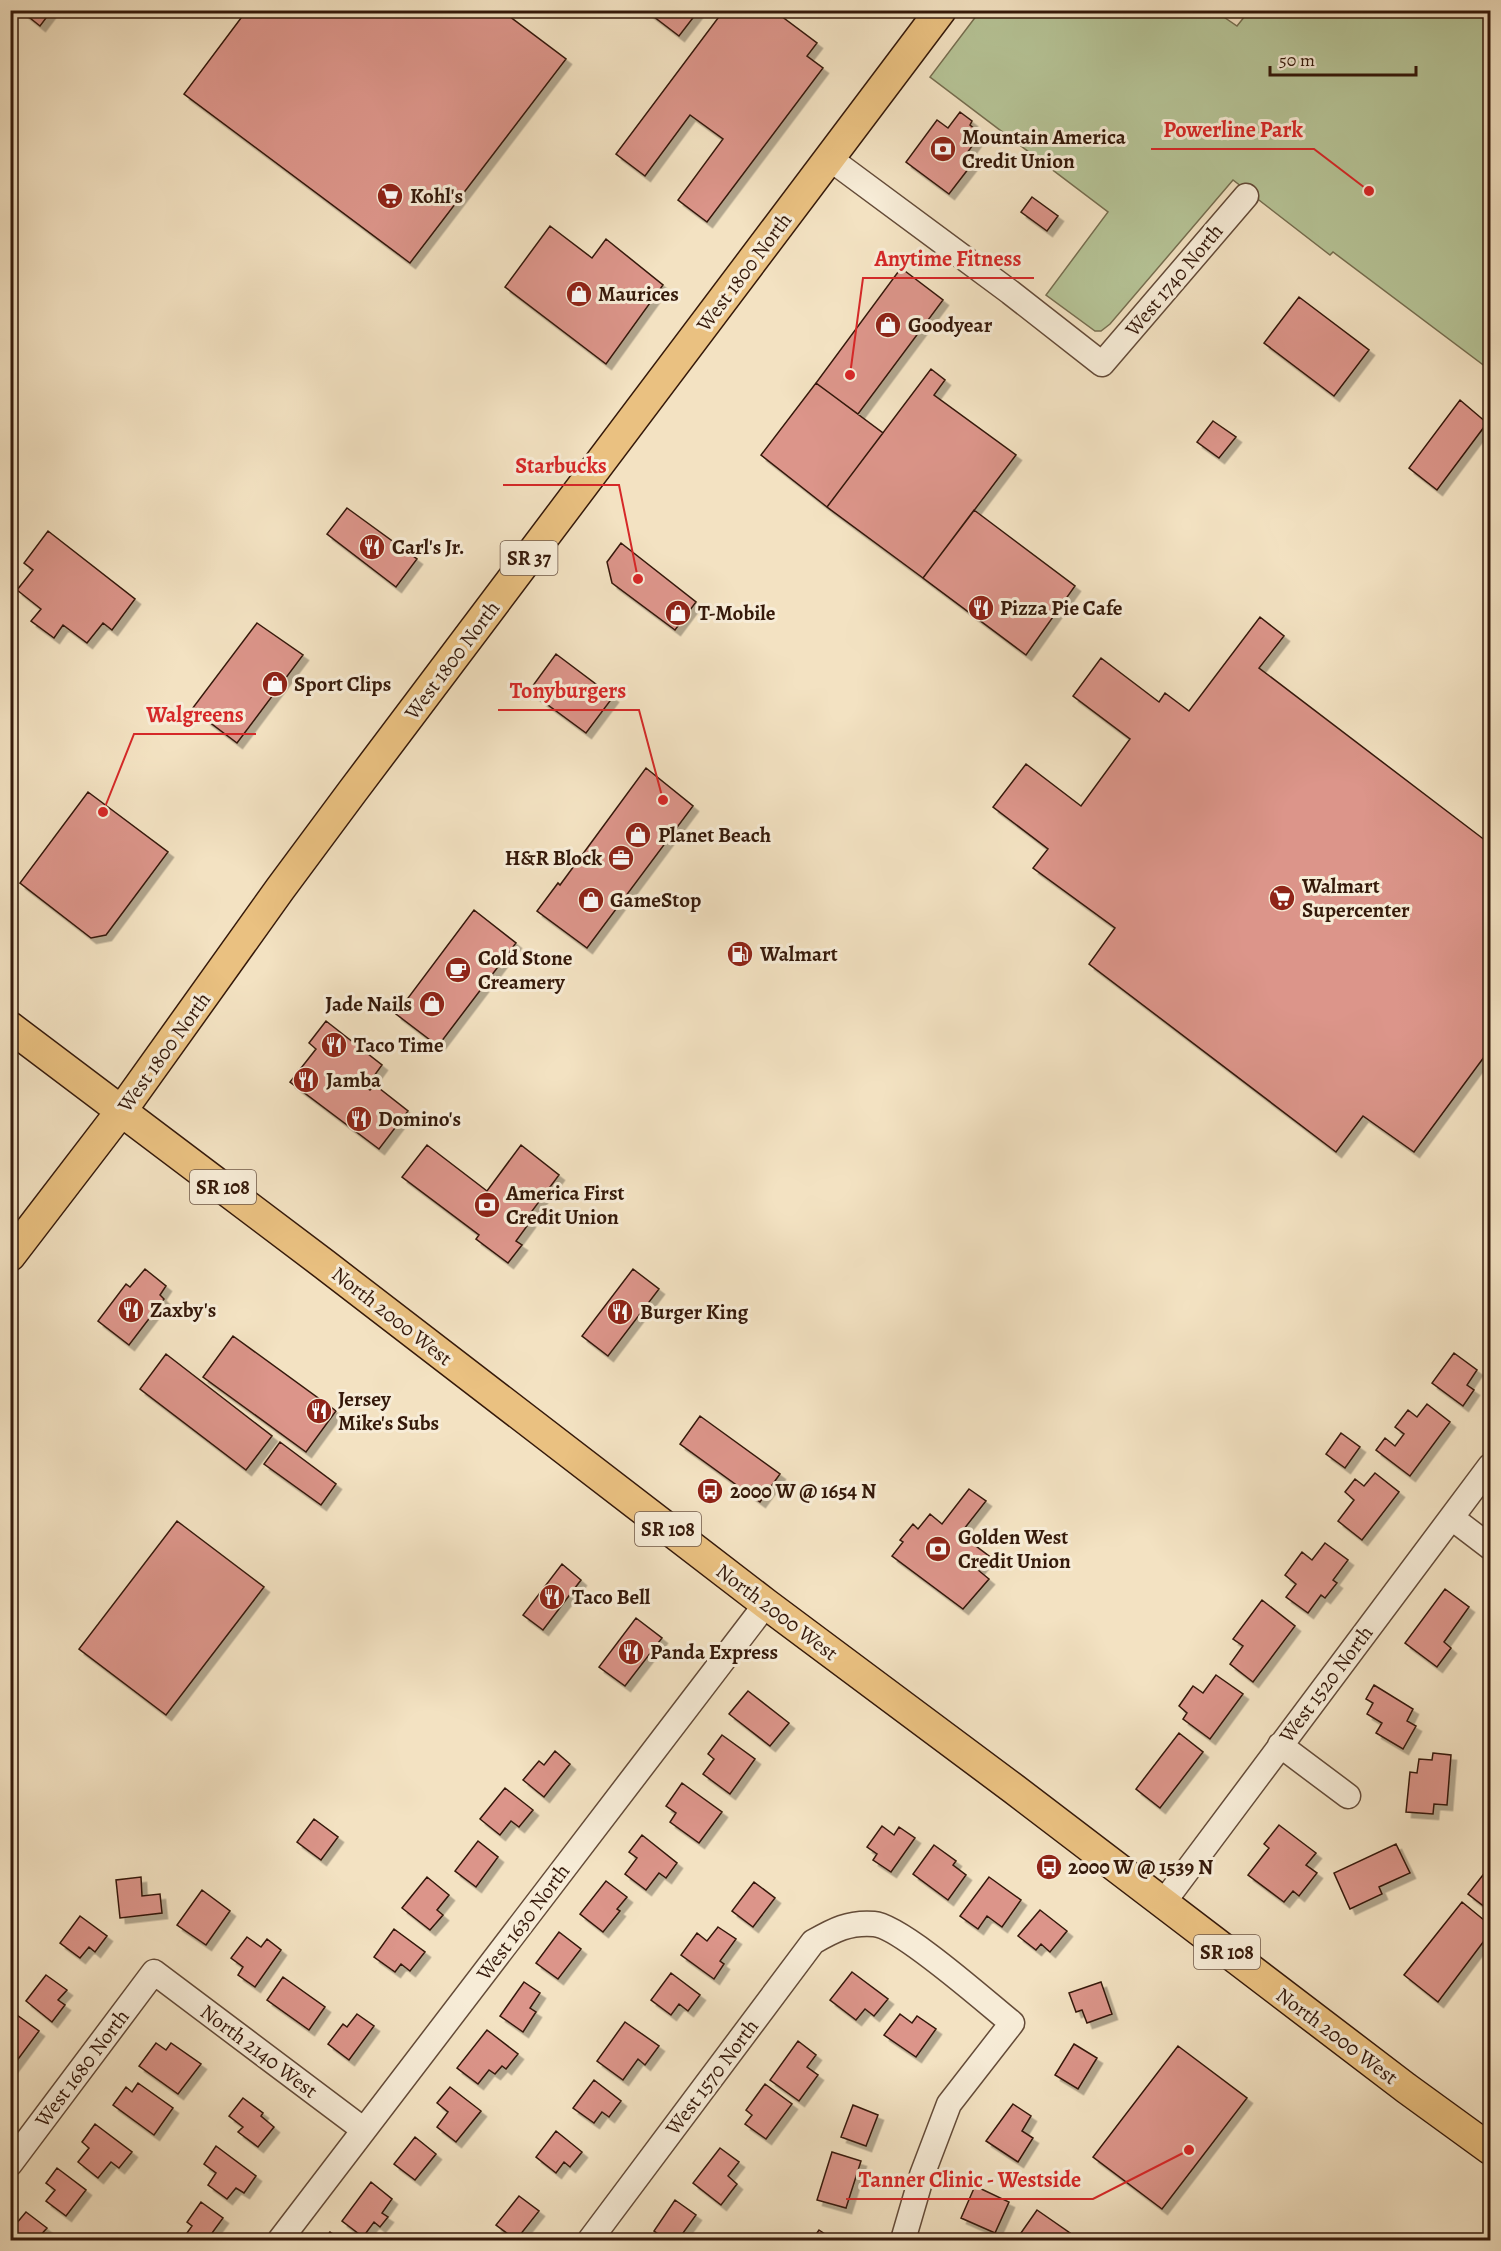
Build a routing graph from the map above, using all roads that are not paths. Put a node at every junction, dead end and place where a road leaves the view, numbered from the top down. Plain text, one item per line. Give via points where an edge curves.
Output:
1 (941, 10) edge
2 (829, 158) junction
3 (1246, 196) dead end
4 (10, 1027) edge
5 (122, 1110) junction
6 (10, 1256) edge
7 (1491, 1466) edge
8 (1452, 1518) junction
9 (1491, 1547) edge
10 (766, 1604) junction
11 (1280, 1745) junction
12 (1348, 1796) dead end
13 (1163, 1903) junction
14 (154, 1972) joint
15 (364, 2130) junction
16 (1491, 2150) edge
17 (10, 2164) edge
18 (280, 2241) edge
19 (590, 2241) edge
20 (903, 2241) edge

1 - 2 main road, West 1800 North / SR 37
2 - 3 street, West 1740 North via 1102,364
2 - 5 main road, West 1800 North / SR 37 via 286,880
4 - 5 main road, North 2000 West / SR 108
5 - 6 main road, West 1800 North / SR 37
5 - 10 main road, North 2000 West / SR 108
7 - 8 street, West 1520 North
8 - 9 street
8 - 11 street, West 1520 North
10 - 13 main road, North 2000 West / SR 108
10 - 15 street, West 1630 North
11 - 12 street
11 - 13 street, West 1520 North
13 - 16 main road, North 2000 West / SR 108
14 - 15 street, North 2140 West
14 - 17 street, West 1680 North
15 - 18 street, West 1630 North
19 - 20 street, West 1570 North via 813,1942 844,1925 876,1924 908,1940 1012,2024 949,2104

